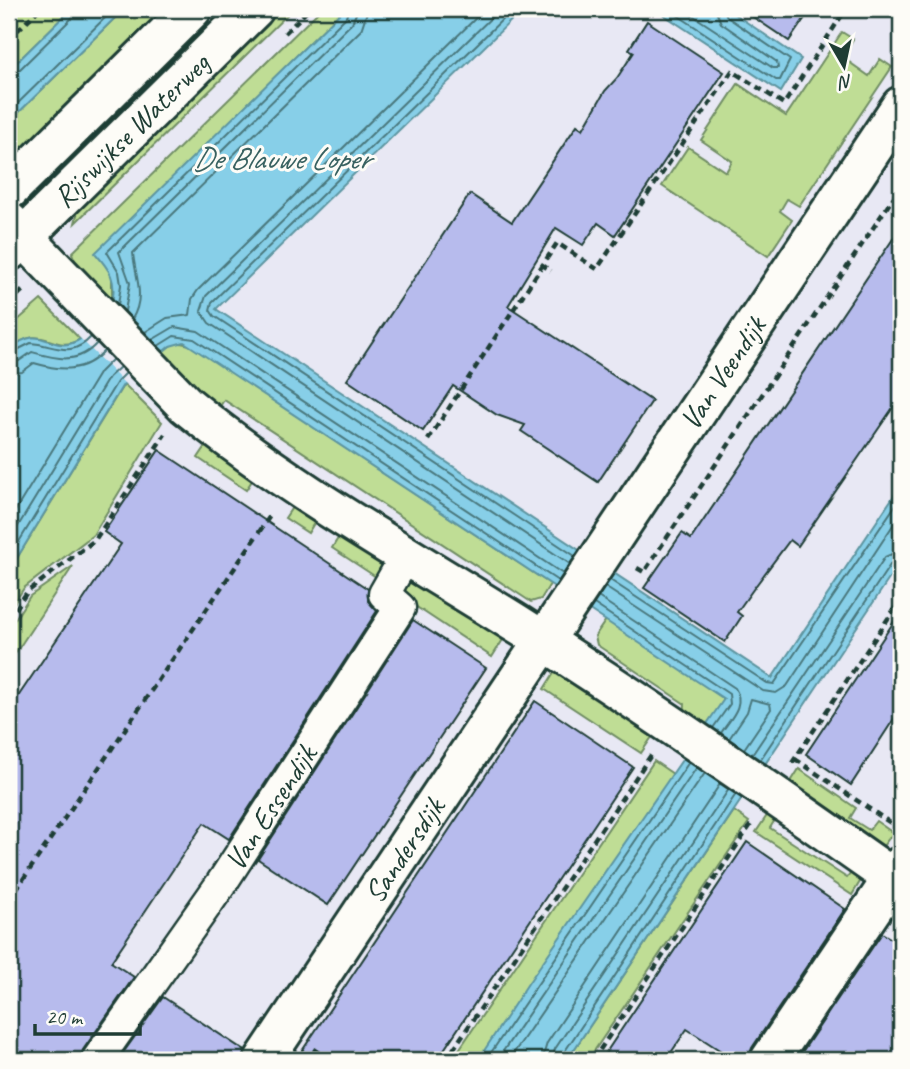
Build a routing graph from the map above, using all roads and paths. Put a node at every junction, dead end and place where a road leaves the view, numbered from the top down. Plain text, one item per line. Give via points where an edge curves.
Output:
1 (40, 9) edge
2 (192, 9) edge
3 (254, 9) edge
4 (846, 9) edge
5 (9, 39) edge
6 (901, 106) edge
7 (901, 186) edge
8 (9, 190) edge
9 (14, 237) edge
10 (541, 264) junction
11 (551, 271) dead end
12 (177, 396) junction
13 (428, 440) dead end
14 (292, 483) junction
15 (606, 545) junction
16 (407, 554) junction
17 (901, 599) edge
18 (9, 619) edge
19 (544, 641) junction
20 (671, 726) junction
21 (795, 759) junction
22 (771, 795) junction
23 (901, 830) edge
24 (899, 876) edge
25 (9, 900) edge
26 (97, 1060) edge
27 (264, 1060) edge
28 (446, 1060) edge
29 (593, 1060) edge
30 (770, 1060) edge

1 - 5 path
2 - 8 street, Rijswijkse Waterweg
3 - 9 street, Rijswijkse Waterweg
4 - 10 path via 784,104 732,71 597,269 556,243
6 - 15 street, Van Veendijk
7 - 15 path via 644,572
9 - 12 street via 92,306
10 - 11 path
10 - 13 path
12 - 14 street
12 - 18 path via 95,540 27,592
14 - 16 street
14 - 25 path
15 - 19 street, Van Veendijk
16 - 19 street
16 - 26 street, Van Essendijk via 384,594 400,608 221,884
17 - 21 path
19 - 20 street
19 - 27 street, Sandersdijk
20 - 22 street
20 - 28 path
21 - 22 path
21 - 23 path
22 - 24 street
22 - 29 path
24 - 30 street

